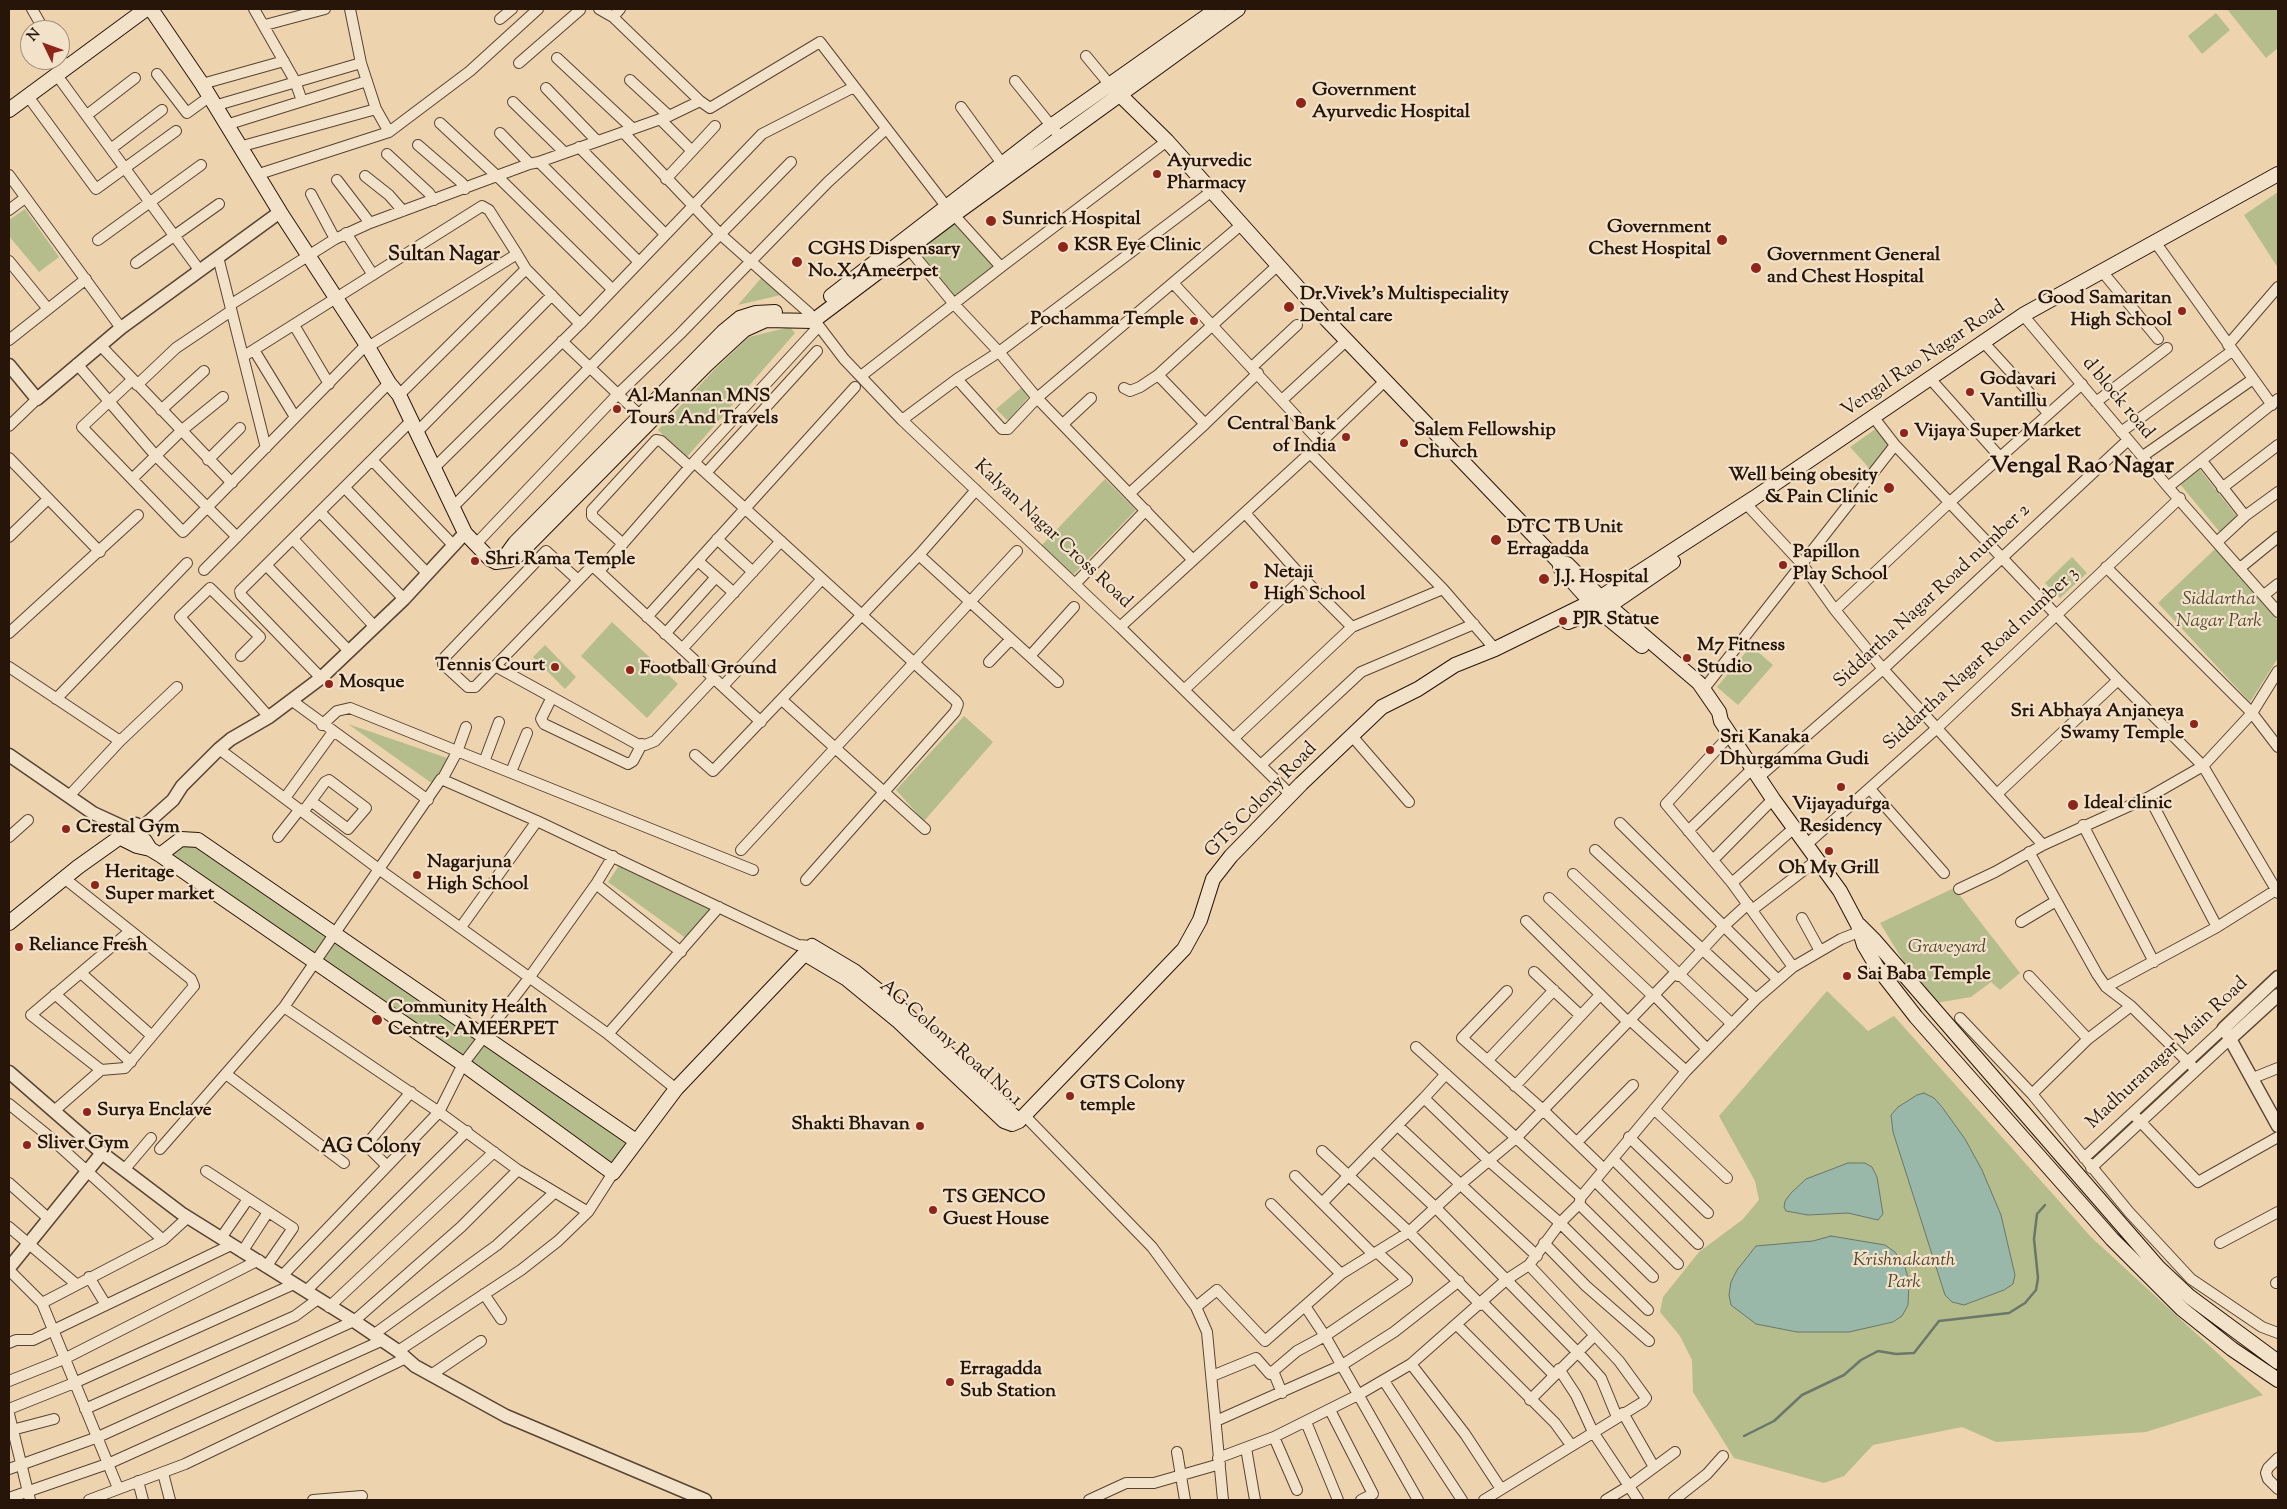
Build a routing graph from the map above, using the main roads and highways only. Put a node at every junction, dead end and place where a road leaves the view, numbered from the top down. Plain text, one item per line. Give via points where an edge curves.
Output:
1 (146, 9) edge
2 (151, 9) edge
3 (1217, 9) edge
4 (1238, 9) edge
5 (70, 60) edge
6 (56, 70) edge
7 (1115, 90) junction
8 (9, 110) edge
9 (1006, 169) junction
10 (2278, 174) edge
11 (2278, 183) edge
12 (951, 210) junction
13 (2163, 241) junction
14 (2141, 252) junction
15 (2026, 318) junction
16 (813, 321) junction
17 (1600, 604) junction
18 (1447, 671) junction
19 (155, 852) junction
20 (9, 923) edge
21 (1860, 929) junction
22 (1022, 1119) joint
23 (636, 1141) junction
24 (2278, 1362) edge
25 (2278, 1380) edge

1 - 5 main road
2 - 16 main road via 399,395 465,533 490,559 502,561 515,543 645,420 717,339 740,318 768,312
3 - 7 main road
4 - 7 main road
6 - 8 main road
7 - 9 main road via 1061,138
7 - 9 main road via 1051,126
7 - 17 main road via 1168,141 1277,266 1559,562 1567,564
9 - 12 main road
10 - 13 main road, Vengal Rao Nagar Road
11 - 13 main road, Vengal Rao Nagar Road
12 - 16 main road
12 - 16 main road via 909,249
13 - 14 main road, Vengal Rao Nagar Road
14 - 15 main road, Vengal Rao Nagar Road
14 - 15 main road, Vengal Rao Nagar Road
15 - 17 main road, Vengal Rao Nagar Road
15 - 17 main road, Vengal Rao Nagar Road via 1878,423
17 - 18 main road, GTS Colony Road
17 - 18 main road, GTS Colony Road via 1456,671
17 - 21 main road via 1694,689 1702,690 1794,828 1840,890
18 - 22 main road, GTS Colony Road via 1391,701 1230,856 1213,879 1200,920 1184,949
19 - 20 main road via 128,835 99,863 64,878
19 - 23 main road via 181,839 198,840
19 - 23 main road via 463,1064 613,1173
21 - 24 main road via 2158,1267 2190,1297
21 - 25 main road via 1877,967 1916,1017 2112,1240 2182,1309
22 - 23 main road, AG Colony Road No.1 via 1012,1124 1004,1121 897,1020 805,948 676,1089

